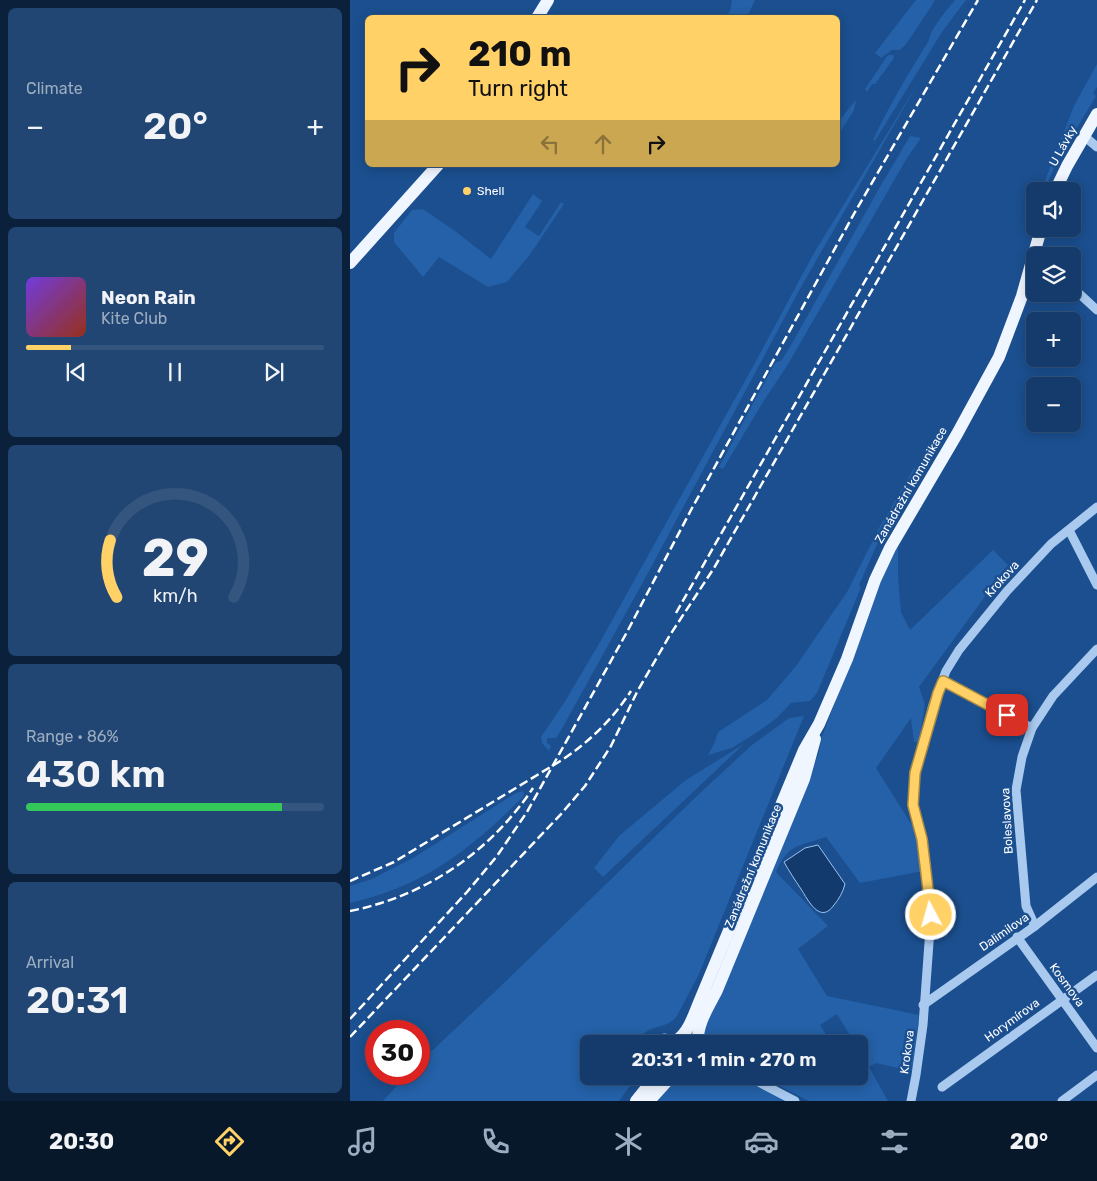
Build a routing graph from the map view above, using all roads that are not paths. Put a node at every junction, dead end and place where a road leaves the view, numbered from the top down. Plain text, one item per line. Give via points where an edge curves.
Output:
1 (548, 0) edge
2 (540, 15) edge
3 (1097, 114) edge
4 (1084, 136) junction
5 (1097, 147) edge
6 (436, 167) edge
7 (1060, 182) edge
8 (350, 263) edge
9 (1026, 284) edge
10 (1081, 295) edge
11 (1097, 310) edge
12 (1097, 508) edge
13 (1069, 530) junction
14 (1097, 585) edge
15 (1097, 649) edge
16 (943, 681) junction
17 (1032, 728) junction
18 (1097, 877) edge
19 (1035, 926) junction
20 (1018, 937) junction
21 (1097, 975) edge
22 (1062, 1000) junction
23 (923, 1005) junction
24 (701, 1010) junction
25 (675, 1035) edge
26 (698, 1035) edge
27 (1097, 1048) edge
28 (1097, 1075) edge
29 (647, 1085) edge
30 (651, 1085) edge
31 (657, 1085) edge
32 (662, 1085) edge
33 (765, 1085) edge
34 (942, 1086) dead end
35 (643, 1100) edge
36 (795, 1101) edge
37 (911, 1101) edge
38 (1062, 1101) edge

1 - 2 main road
3 - 4 main road, U Lávky
4 - 5 street
4 - 7 main road, U Lávky
6 - 8 main road
9 - 24 main road, Zanádražní komunikace via 999,357 875,580 847,659 804,750
10 - 11 street
12 - 13 street, Krokova
13 - 14 street
13 - 16 street, Krokova via 1051,544 1007,591 959,650
15 - 17 street, Boleslavova via 1053,696
16 - 17 street
16 - 23 street, Krokova via 933,705 915,773 913,805 922,839 931,915
17 - 19 street, Boleslavova via 1016,790 1026,906
18 - 19 street, Dalimilova
19 - 20 street, Dalimilova
20 - 22 street, Kosmova
20 - 23 street, Dalimilova
21 - 22 street, Horymírova
22 - 27 street, Kosmova
22 - 34 street, Horymírova
23 - 37 street, Krokova via 921,1044
24 - 25 main road, Zanádražní komunikace
24 - 26 main road, Zanádražní komunikace
28 - 38 street
29 - 35 main road
30 - 35 main road
31 - 35 main road
32 - 35 main road
33 - 36 street

